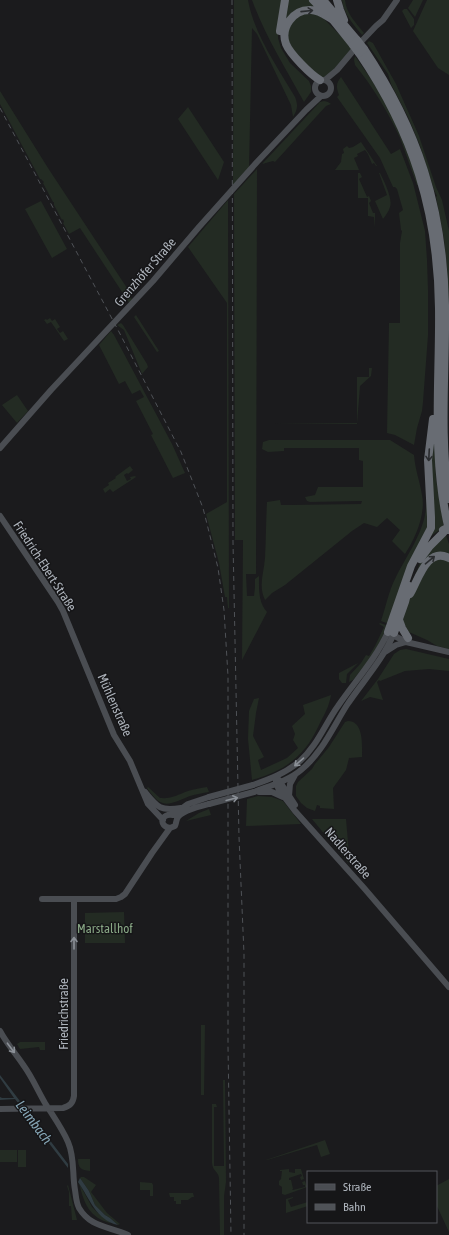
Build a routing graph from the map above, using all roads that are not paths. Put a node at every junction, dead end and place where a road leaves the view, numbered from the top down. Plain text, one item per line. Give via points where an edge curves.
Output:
1 (285, 0) edge
2 (314, 0) edge
3 (323, 0) edge
4 (338, 0) edge
5 (397, 0) edge
6 (333, 20) junction
7 (348, 28) junction
8 (355, 42) junction
9 (361, 51) junction
10 (337, 70) junction
11 (330, 84) junction
12 (319, 87) junction
13 (437, 403) junction
14 (443, 419) junction
15 (449, 446) edge
16 (0, 448) edge
17 (449, 499) edge
18 (0, 516) edge
19 (447, 530) edge
20 (421, 547) junction
21 (449, 558) edge
22 (405, 602) junction
23 (399, 620) junction
24 (71, 628) joint
25 (392, 634) junction
26 (407, 640) junction
27 (385, 652) junction
28 (449, 652) edge
29 (296, 774) junction
30 (277, 780) junction
31 (143, 789) junction
32 (254, 792) junction
33 (286, 796) junction
34 (182, 808) junction
35 (175, 817) junction
36 (166, 825) junction
37 (42, 899) dead end
38 (74, 899) junction
39 (449, 987) edge
40 (0, 1031) edge
41 (40, 1094) junction
42 (35, 1108) junction
43 (49, 1108) junction
44 (63, 1108) junction
45 (0, 1109) edge
46 (56, 1119) junction
47 (128, 1235) edge

1 - 12 highway via 280,32 282,46
2 - 6 highway
3 - 7 highway
4 - 7 highway
5 - 10 street, Grenzhöfer Straße via 388,14 384,14
6 - 8 highway
12 -> 6 highway via 291,52 284,33 292,17 304,10 315,11
7 - 8 highway
8 - 9 highway, bridge
9 - 13 highway via 398,121 414,159 428,207 438,280
9 - 14 highway via 387,84 407,124 425,173 434,208 440,239 444,287
10 - 11 street, Grenzhöfer Straße
10 - 12 street, Grenzhöfer Straße
11 - 12 street
11 - 12 street, Grenzhöfer Straße via 330,92 326,95
12 - 16 street, Grenzhöfer Straße via 306,110
13 - 19 highway via 439,469
13 -> 20 highway via 428,460 431,524
14 - 15 highway
14 - 17 highway
18 - 24 street, Friedrich-Ebert-Straße via 58,602
19 - 20 highway via 432,537
19 - 22 highway via 428,547 419,560
20 - 25 highway via 411,566
22 -> 21 highway via 429,560 438,555
22 - 23 highway
23 - 25 highway
23 - 26 highway
24 - 31 street, Mühlenstraße via 112,730
25 - 26 street
25 - 27 street
25 -> 30 street via 337,707 317,742
26 - 27 street
26 - 28 street
27 - 29 street via 314,757
29 - 30 street
29 - 33 street
30 - 32 street
30 - 33 street, Nadlerstraße
30 - 34 street, bridge via 192,802
31 - 34 street, Mühlenstraße via 152,801 163,809
31 - 36 street, Mühlenstraße via 148,804
32 - 33 street
35 -> 32 street, bridge via 193,809
33 - 39 street, Nadlerstraße
34 - 35 street
35 - 36 street via 175,826
35 - 36 street via 166,815
36 - 38 street via 152,853 125,894 118,899
37 - 38 street
44 -> 38 street, Friedrichstraße via 72,1103 74,1096
40 -> 41 street via 28,1071
41 - 42 street
41 - 43 street
42 - 43 street
42 - 45 street
43 - 44 street
43 - 46 street
44 - 46 street, Friedrichstraße
46 - 47 street via 71,1151 73,1182 79,1208 91,1221

